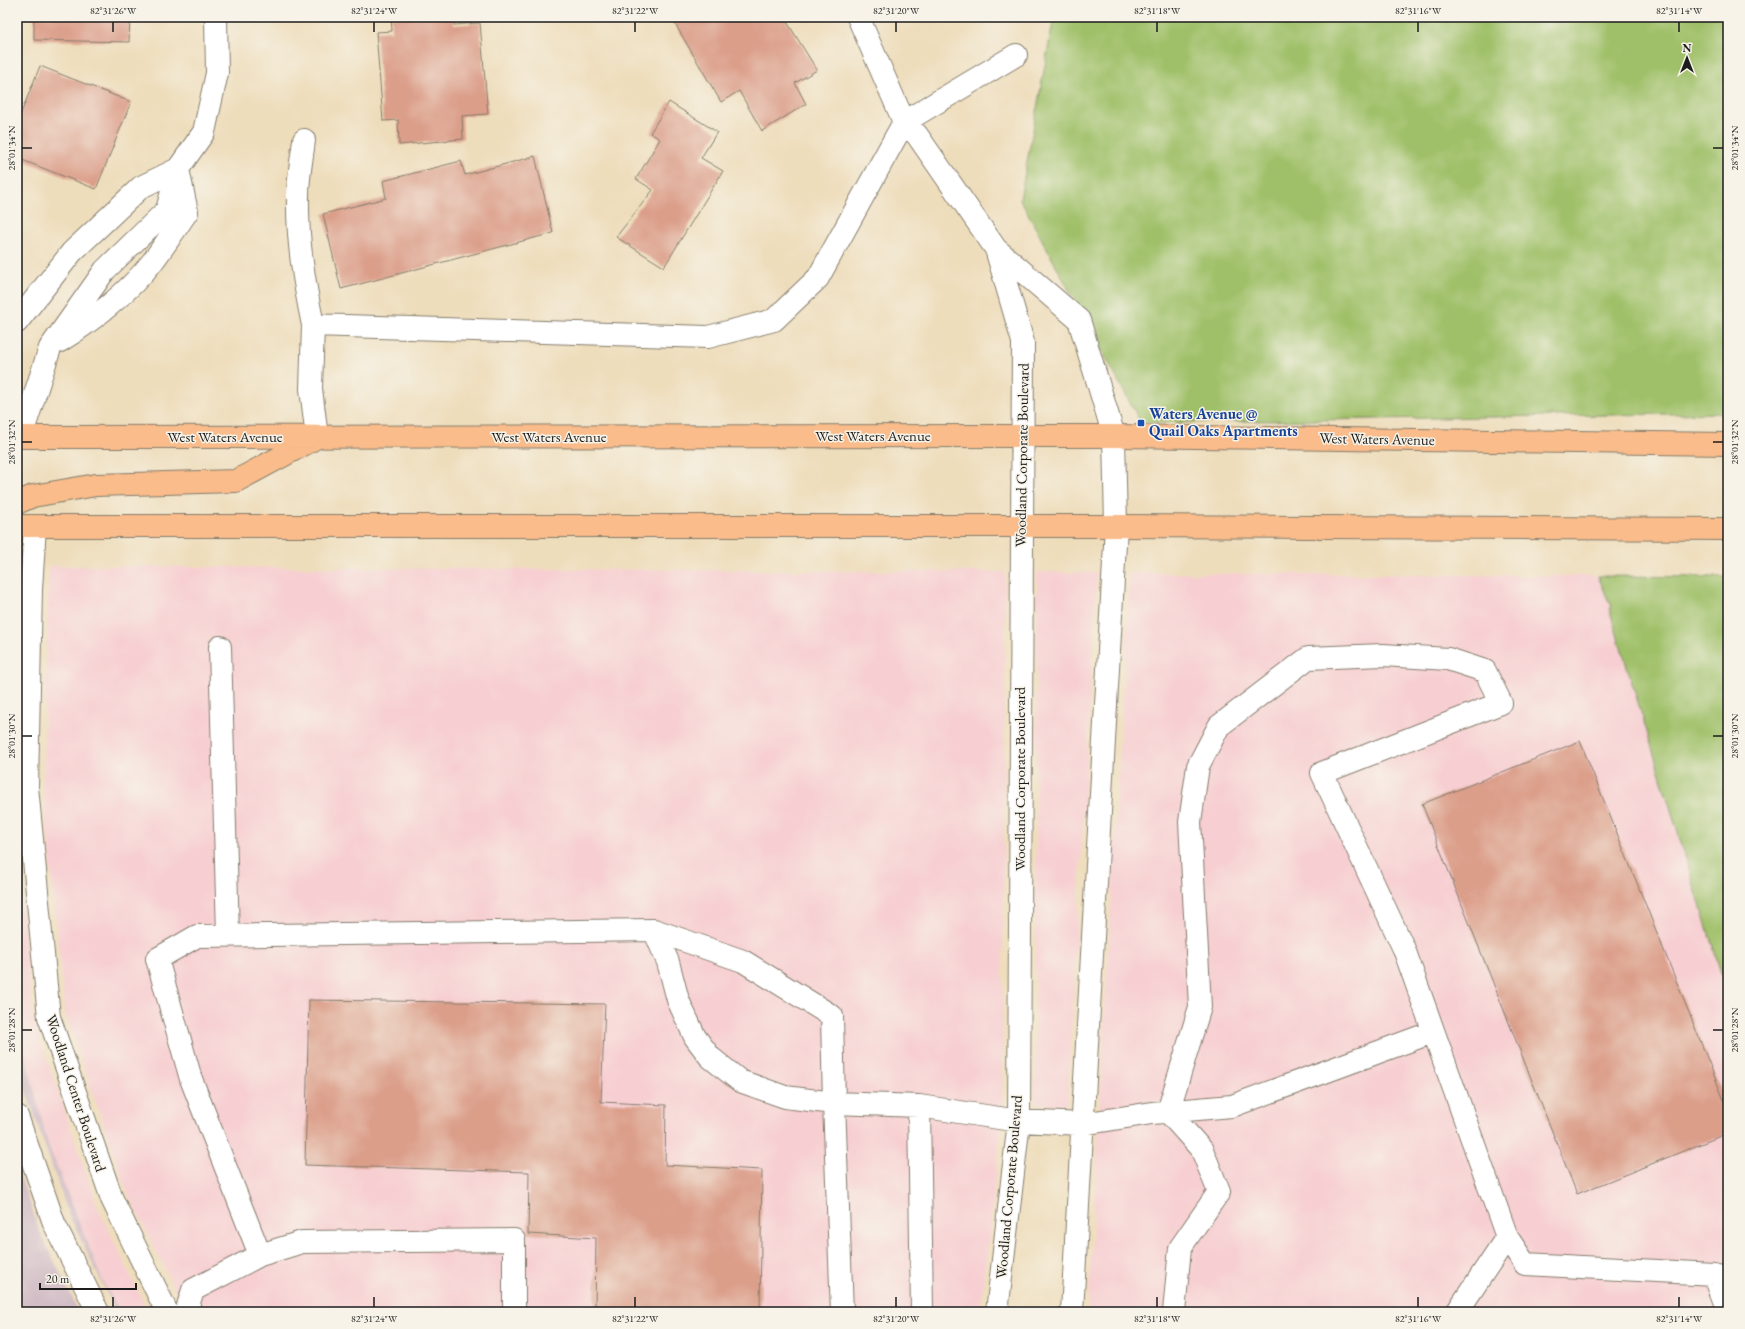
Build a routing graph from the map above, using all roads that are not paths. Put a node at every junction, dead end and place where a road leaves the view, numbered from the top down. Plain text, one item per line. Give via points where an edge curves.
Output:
1 (216, 17) edge
2 (858, 17) edge
3 (1016, 56) dead end
4 (904, 122) junction
5 (304, 140) dead end
6 (178, 169) junction
7 (79, 247) junction
8 (996, 249) junction
9 (105, 270) junction
10 (126, 290) junction
11 (17, 322) edge
12 (314, 326) junction
13 (50, 348) junction
14 (1022, 436) junction
15 (1114, 436) junction
16 (317, 437) junction
17 (18, 439) edge
18 (1728, 444) edge
19 (17, 503) edge
20 (26, 526) edge
21 (1021, 526) junction
22 (1116, 526) junction
23 (1728, 529) edge
24 (220, 647) dead end
25 (654, 930) junction
26 (228, 935) junction
27 (1433, 1032) junction
28 (834, 1103) junction
29 (918, 1106) junction
30 (1168, 1112) junction
31 (17, 1116) edge
32 (1019, 1121) junction
33 (1082, 1124) junction
34 (1507, 1237) junction
35 (260, 1255) junction
36 (1728, 1311) edge
37 (98, 1312) edge
38 (167, 1312) edge
39 (186, 1312) edge
40 (514, 1312) edge
41 (842, 1312) edge
42 (922, 1312) edge
43 (997, 1312) edge
44 (1072, 1312) edge
45 (1174, 1312) edge
46 (1458, 1312) edge

1 - 6 street via 217,74 204,132
2 - 4 street
3 - 4 street
4 - 8 street via 917,135
4 - 12 street via 818,278 774,320 708,337
5 - 12 street via 298,193 298,235 303,278
6 - 7 street via 141,187
6 - 9 street via 167,210
6 - 10 street via 187,212 153,261
7 - 9 street
7 - 11 street
8 - 14 street, Woodland Corporate Boulevard via 1023,342
8 - 15 street via 1079,320
9 - 10 street
9 - 13 street
10 - 13 street via 85,325
12 - 16 street via 311,389
13 - 17 street
14 - 15 main road, West Waters Avenue
14 - 16 main road, West Waters Avenue
14 - 21 street, Woodland Corporate Boulevard
15 - 18 main road, West Waters Avenue
15 - 22 street
16 - 17 main road, West Waters Avenue
16 - 19 main road via 236,481 96,485 33,496
20 - 21 main road
20 - 38 street, Woodland Center Boulevard via 31,589 27,787 49,1017 112,1200
21 - 22 main road
21 - 32 street, Woodland Corporate Boulevard
22 - 23 main road
22 - 33 street
24 - 26 street
25 - 26 street
25 - 28 street via 668,962 678,1000 695,1037 710,1057 740,1081 785,1097
25 - 28 street via 743,961 832,1016
26 - 35 street via 196,936 157,959 191,1079
27 - 30 street via 1232,1106
27 - 30 street via 1404,949 1322,773 1501,704 1485,671 1448,659 1383,655 1308,658 1219,726 1198,766 1190,822 1200,1007
27 - 34 street
28 - 29 street
28 - 41 street
29 - 32 street
29 - 42 street
30 - 33 street
30 - 45 street via 1202,1150 1219,1192 1180,1248
31 - 37 street via 54,1223
32 - 33 street
32 - 43 street, Woodland Corporate Boulevard
33 - 44 street
34 - 36 street via 1526,1264 1714,1274
34 - 46 street
35 - 39 street via 193,1290
35 - 40 street via 302,1242 514,1240

